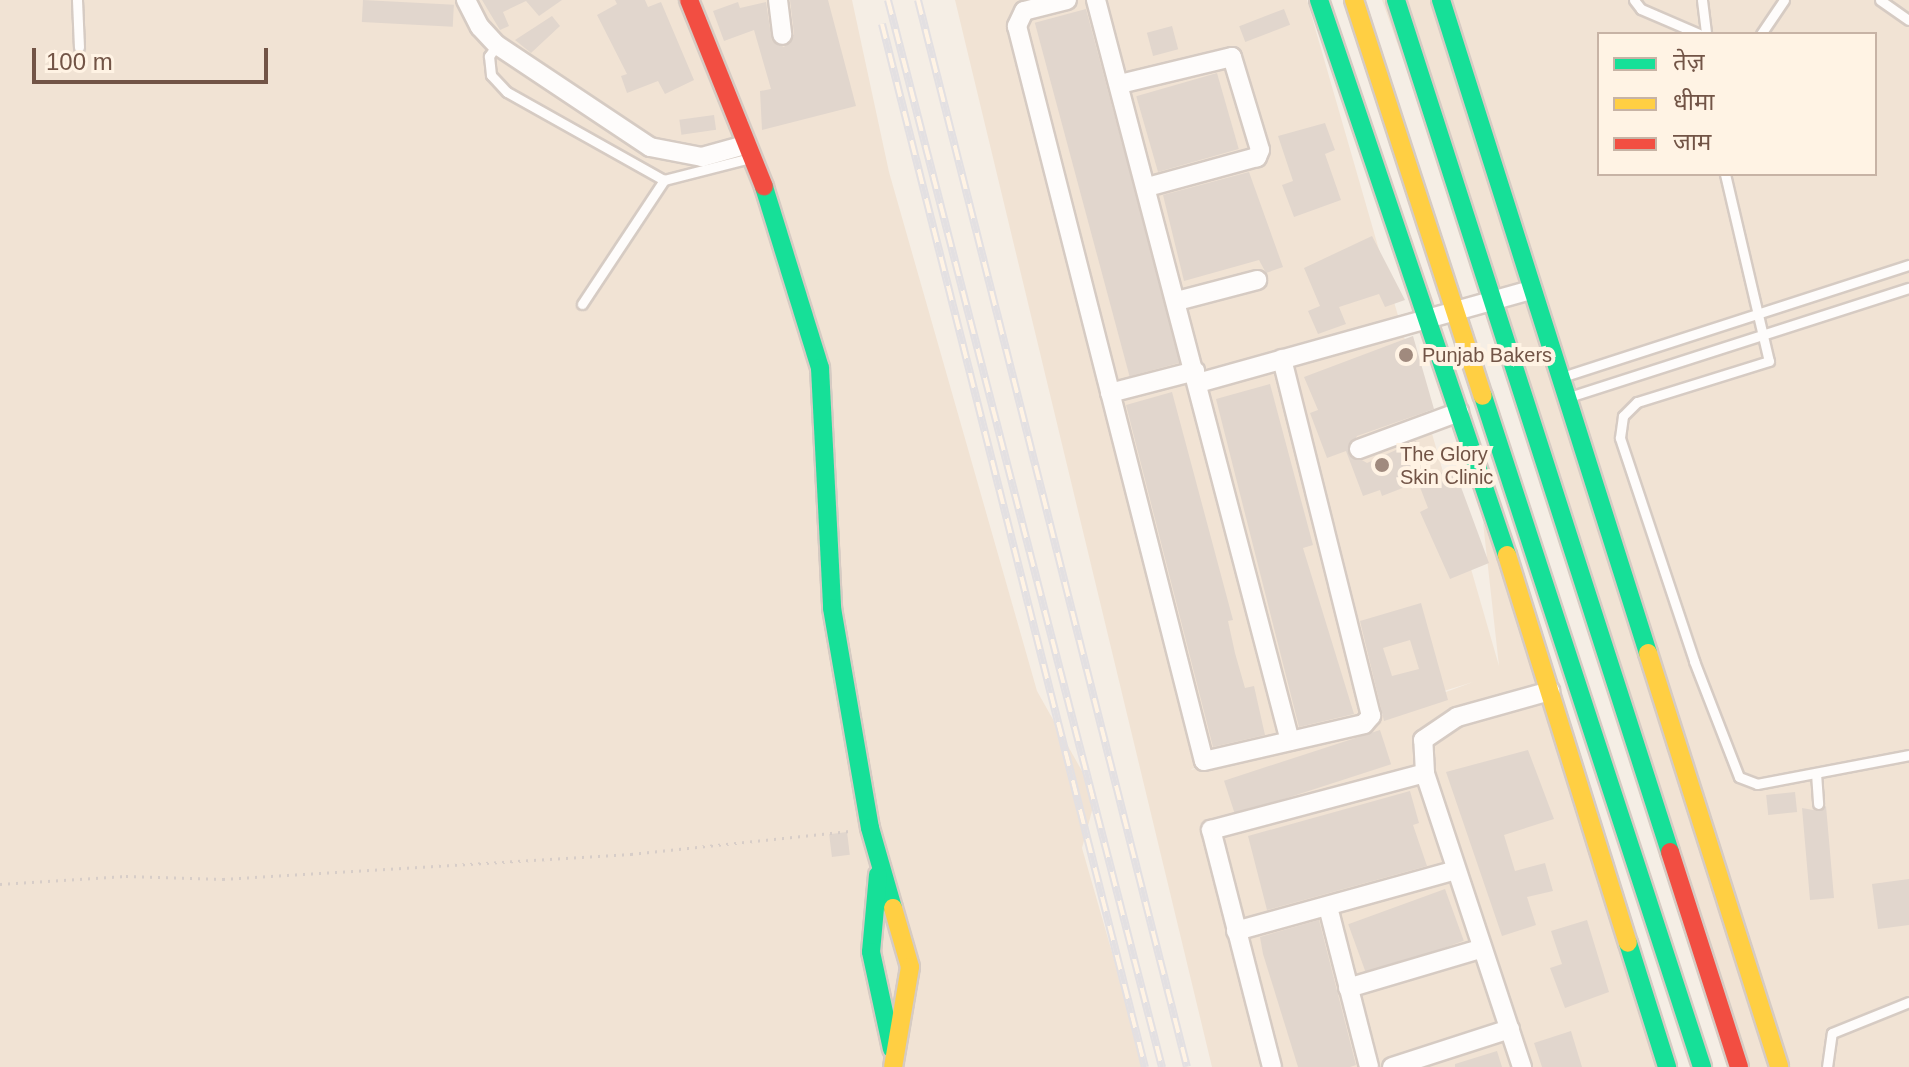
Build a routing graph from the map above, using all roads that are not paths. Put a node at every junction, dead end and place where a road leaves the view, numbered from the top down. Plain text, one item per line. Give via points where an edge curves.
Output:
1 (77, 0) edge
2 (466, 0) edge
3 (689, 0) edge
4 (778, 0) edge
5 (1067, 0) edge
6 (1096, 0) edge
7 (1319, 0) edge
8 (1354, 0) edge
9 (1396, 0) edge
10 (1441, 0) edge
11 (1634, 0) edge
12 (1702, 0) edge
13 (1784, 0) edge
14 (1880, 0) edge
15 (1909, 20) edge
16 (1694, 32) edge
17 (1706, 32) edge
18 (1762, 32) edge
19 (782, 35) dead end
20 (497, 45) junction
21 (79, 47) dead end
22 (1120, 84) junction
23 (747, 152) junction
24 (1725, 176) edge
25 (664, 180) junction
26 (1147, 187) junction
27 (1909, 265) edge
28 (1257, 280) dead end
29 (1909, 288) edge
30 (1531, 290) junction
31 (1495, 300) junction
32 (1177, 301) junction
33 (582, 304) dead end
34 (1458, 311) junction
35 (1757, 316) junction
36 (1427, 317) junction
37 (1764, 336) junction
38 (1282, 359) junction
39 (1197, 377) junction
40 (1559, 378) junction
41 (1110, 393) junction
42 (1565, 398) junction
43 (1459, 412) junction
44 (1359, 449) dead end
45 (1550, 691) junction
46 (1290, 741) junction
47 (1909, 755) edge
48 (1425, 773) junction
49 (1816, 773) junction
50 (1818, 804) dead end
51 (879, 863) junction
52 (1456, 870) junction
53 (1328, 907) junction
54 (1236, 931) junction
55 (1480, 949) junction
56 (1348, 988) junction
57 (1909, 1002) edge
58 (1510, 1029) junction
59 (894, 1062) edge
60 (1272, 1067) edge
61 (1369, 1067) edge
62 (1392, 1067) edge
63 (1522, 1067) edge
64 (1667, 1067) edge
65 (1702, 1067) edge
66 (1739, 1067) edge
67 (1779, 1067) edge
68 (1827, 1067) edge

1 - 21 lane
2 - 20 street
3 - 23 street
4 - 19 street
5 - 41 street via 1024,11 1017,26
6 - 22 street
7 - 36 street
8 - 34 street
9 - 31 street
10 - 30 street
11 - 16 lane via 1641,9
12 - 17 lane
13 - 18 lane
14 - 15 lane
20 - 23 street via 650,147 702,157
20 - 25 lane via 489,56 491,75 507,92
22 - 26 street
22 - 26 street via 1232,57 1260,150 1257,157
23 - 25 lane
23 - 51 street via 779,225 820,368 832,608
24 - 35 lane
25 - 33 lane
26 - 32 street
27 - 35 lane
28 - 32 street
29 - 37 lane
30 - 31 street
30 - 40 street
31 - 34 street
31 - 66 street
32 - 39 street
34 - 36 street
34 - 65 street
35 - 37 lane
35 - 40 lane
36 - 38 street
36 - 43 street
37 - 42 lane
37 - 49 lane via 1769,361 1637,402 1623,416 1620,438 1736,772 1757,784
38 - 39 street
38 - 46 street via 1371,716 1364,724
39 - 41 street
39 - 46 street
40 - 42 street
41 - 46 street via 1201,758 1208,761
42 - 67 street
43 - 44 street
43 - 45 street
45 - 48 street via 1457,717 1423,740
45 - 64 street
47 - 49 lane
48 - 52 street
48 - 54 street via 1211,830
49 - 50 lane
51 - 59 street via 871,952
51 - 59 street via 910,967
52 - 53 street
52 - 55 street
53 - 54 street
53 - 56 street
54 - 60 street
55 - 56 street
55 - 58 street
56 - 61 street
57 - 68 lane via 1832,1033
58 - 62 street
58 - 63 street

